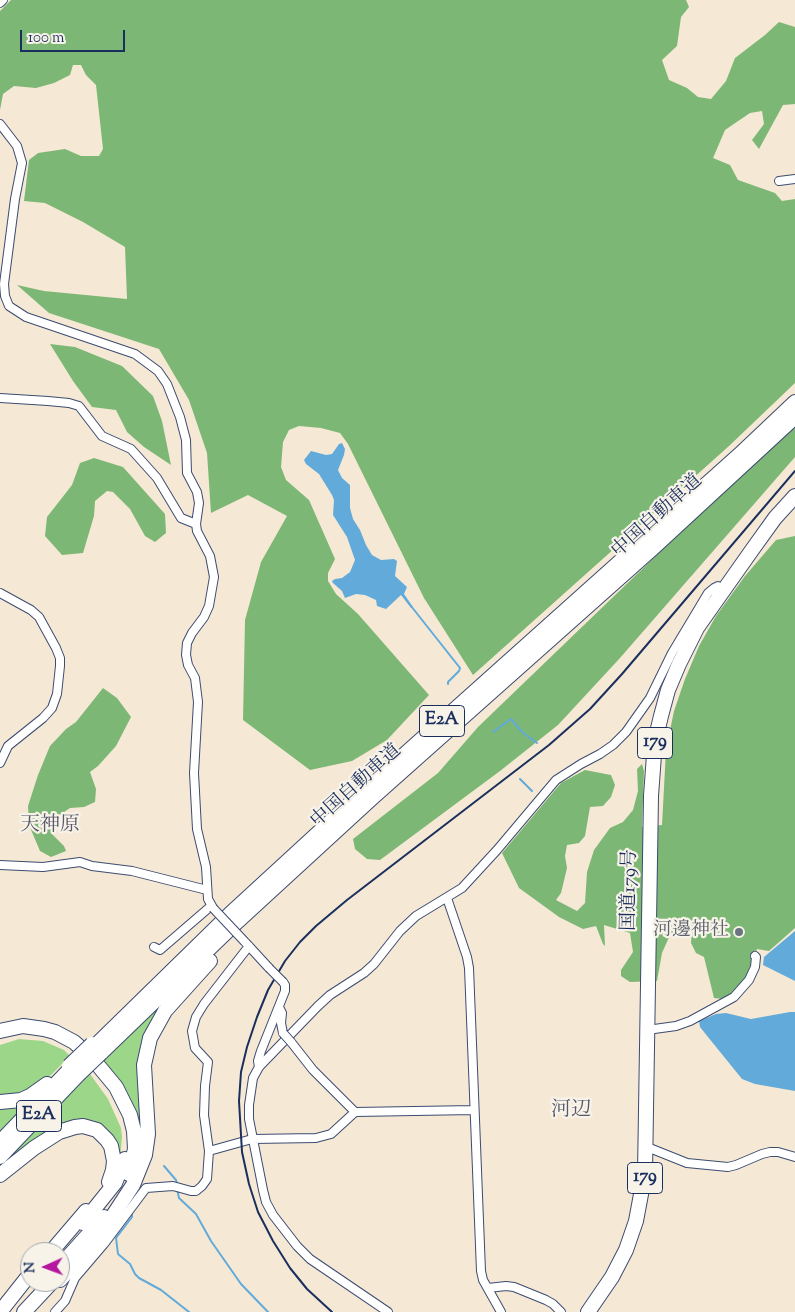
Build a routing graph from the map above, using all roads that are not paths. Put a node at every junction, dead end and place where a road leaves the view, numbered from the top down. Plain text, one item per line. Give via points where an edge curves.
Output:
1 (3, 0) edge
2 (0, 3) edge
3 (0, 124) edge
4 (795, 180) edge
5 (780, 181) dead end
6 (0, 398) edge
7 (795, 402) edge
8 (795, 417) edge
9 (795, 496) edge
10 (196, 524) junction
11 (724, 589) junction
12 (0, 593) edge
13 (0, 763) edge
14 (0, 865) edge
15 (292, 872) junction
16 (207, 890) junction
17 (447, 898) junction
18 (212, 907) junction
19 (247, 944) junction
20 (154, 947) dead end
21 (755, 956) dead end
22 (279, 1008) junction
23 (647, 1030) junction
24 (0, 1031) edge
25 (0, 1040) edge
26 (96, 1048) junction
27 (259, 1067) junction
28 (73, 1070) junction
29 (0, 1102) edge
30 (474, 1110) junction
31 (355, 1112) junction
32 (252, 1140) junction
33 (0, 1142) edge
34 (647, 1147) junction
35 (209, 1150) junction
36 (0, 1157) edge
37 (795, 1157) edge
38 (0, 1175) edge
39 (120, 1190) junction
40 (97, 1199) junction
41 (108, 1214) junction
42 (85, 1225) junction
43 (99, 1237) junction
44 (60, 1242) edge
45 (68, 1242) edge
46 (70, 1245) edge
47 (70, 1255) edge
48 (70, 1262) edge
49 (70, 1269) edge
50 (20, 1287) edge
51 (488, 1288) junction
52 (39, 1292) edge
53 (40, 1292) edge
54 (43, 1292) edge
55 (45, 1292) edge
56 (36, 1299) junction
57 (1, 1306) edge
58 (24, 1312) edge
59 (55, 1312) edge
60 (388, 1312) edge
61 (501, 1312) edge
62 (561, 1312) edge
63 (588, 1312) edge

1 - 2 street
3 - 10 street via 17,146 22,163 4,284 9,306 26,317 135,354 158,371 175,401 186,440 187,474 198,492
4 - 5 street
6 - 10 street via 48,400 79,406 102,436 131,448 157,478 181,518
7 - 26 highway, 中国自動車道 / E2A via 366,789 170,973
8 - 15 highway, 中国自動車道 / E2A
9 - 11 highway, 国道179号 / 179 via 775,518
10 - 16 street via 210,556 214,577 209,606 192,632 186,655 197,687 194,804 206,866
11 - 17 street via 718,586 708,593 672,653 650,698 626,732 600,754 556,780 475,875
11 - 23 highway, 国道179号 / 179 via 697,628 679,664 668,690 655,741
12 - 13 street via 39,617 56,648 60,666 52,708 8,746
14 - 16 street via 42,867 80,862
15 - 26 highway, 中国自動車道 / E2A
15 - 39 highway via 172,1002 154,1029 144,1065 147,1145 137,1176
16 - 18 street
17 - 27 street via 416,916 374,964 330,995
17 - 30 street via 468,968
18 - 19 street, bridge
18 - 20 street via 160,950
19 - 22 street, bridge via 285,985
19 - 35 street via 204,1004 192,1031 195,1048 208,1062 204,1115
21 - 23 street via 755,967 749,980 734,997 690,1022
22 - 27 street via 261,1051
22 - 31 street, bridge via 283,1033 313,1070
23 - 34 highway, 国道179号 / 179
24 - 39 highway via 23,1026 55,1032 74,1042 109,1078 130,1115 135,1141 132,1166
25 - 39 highway via 23,1034 51,1040 69,1049 93,1072 110,1094 126,1129
26 - 28 highway, 中国自動車道 / E2A, bridge
27 - 32 street via 253,1078 249,1105
28 - 29 highway via 30,1096 13,1102
28 - 33 highway, 中国自動車道 / E2A
28 - 36 highway, 中国自動車道 / E2A
30 - 31 street
30 - 51 street via 481,1271
31 - 32 street via 331,1134 316,1138
32 - 35 street
32 - 60 street via 266,1202 282,1228 320,1267
34 - 37 street via 687,1163 720,1166 736,1165 770,1152
34 - 63 highway, 国道179号 / 179 via 642,1194 626,1250
35 - 59 street via 206,1179 202,1186 196,1191 174,1186 146,1188 75,1278 66,1301
38 - 40 highway via 58,1132 90,1127 102,1134 113,1153 110,1179
39 - 40 highway
39 - 41 highway
39 - 42 highway
39 - 43 highway
40 - 42 highway
40 - 44 highway
41 - 42 highway
41 - 43 highway
41 - 47 highway
41 - 48 highway
42 - 45 highway
42 - 46 highway
43 - 49 highway
50 - 57 highway
51 - 61 street
51 - 62 street via 514,1287 546,1300
52 - 58 highway
53 - 56 highway
54 - 56 highway
55 - 56 highway
56 - 58 highway

